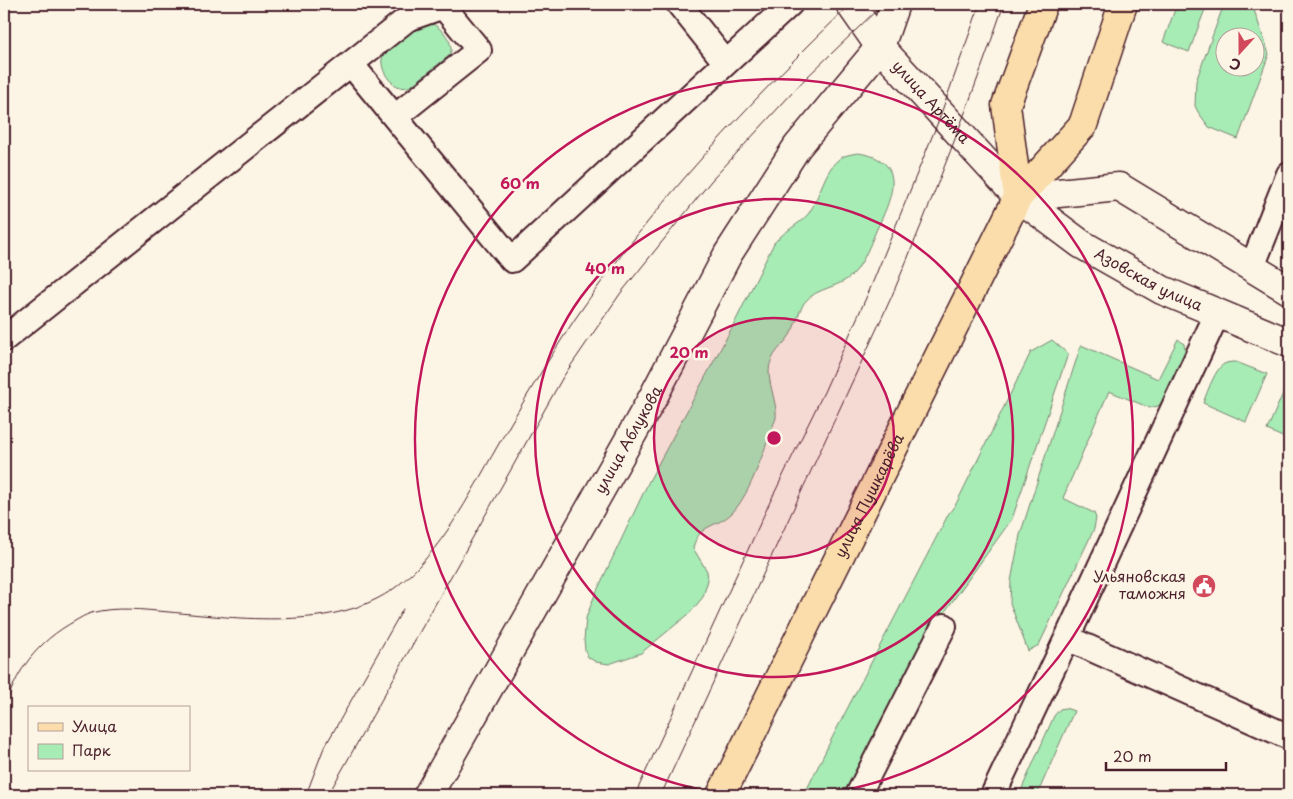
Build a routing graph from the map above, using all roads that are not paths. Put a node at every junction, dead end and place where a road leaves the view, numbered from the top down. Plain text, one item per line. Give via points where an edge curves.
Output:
1 (679, 4) edge
2 (790, 4) edge
3 (850, 4) edge
4 (895, 4) edge
5 (1043, 4) edge
6 (1123, 4) edge
7 (446, 5) edge
8 (880, 47) junction
9 (726, 62) junction
10 (351, 64) junction
11 (395, 116) junction
12 (1289, 174) edge
13 (1018, 197) junction
14 (1252, 267) junction
15 (1289, 290) edge
16 (1217, 314) junction
17 (4, 339) edge
18 (1289, 343) edge
19 (944, 626) dead end
20 (1067, 638) junction
21 (1289, 737) edge
22 (428, 795) edge
23 (722, 795) edge
24 (858, 795) edge
25 (993, 795) edge

1 - 9 lane
2 - 9 lane
3 - 8 street, улица Артёма
4 - 8 street
5 - 13 main road via 1006,104
6 - 13 main road, улица Пушкарёва via 1083,125
7 - 10 lane via 407,19
7 - 11 lane via 479,50
8 - 13 street, улица Артёма
8 - 22 street, улица Аблукова via 798,147 728,254 652,399
9 - 11 lane via 512,260
10 - 11 lane
10 - 17 lane
12 - 14 lane
13 - 14 street via 1119,187
13 - 16 street, Азовская улица via 1081,244 1162,290
13 - 23 main road, улица Пушкарёва
14 - 15 street
16 - 18 street, Азовская улица
16 - 20 lane
19 - 24 lane
20 - 21 lane
20 - 25 lane

